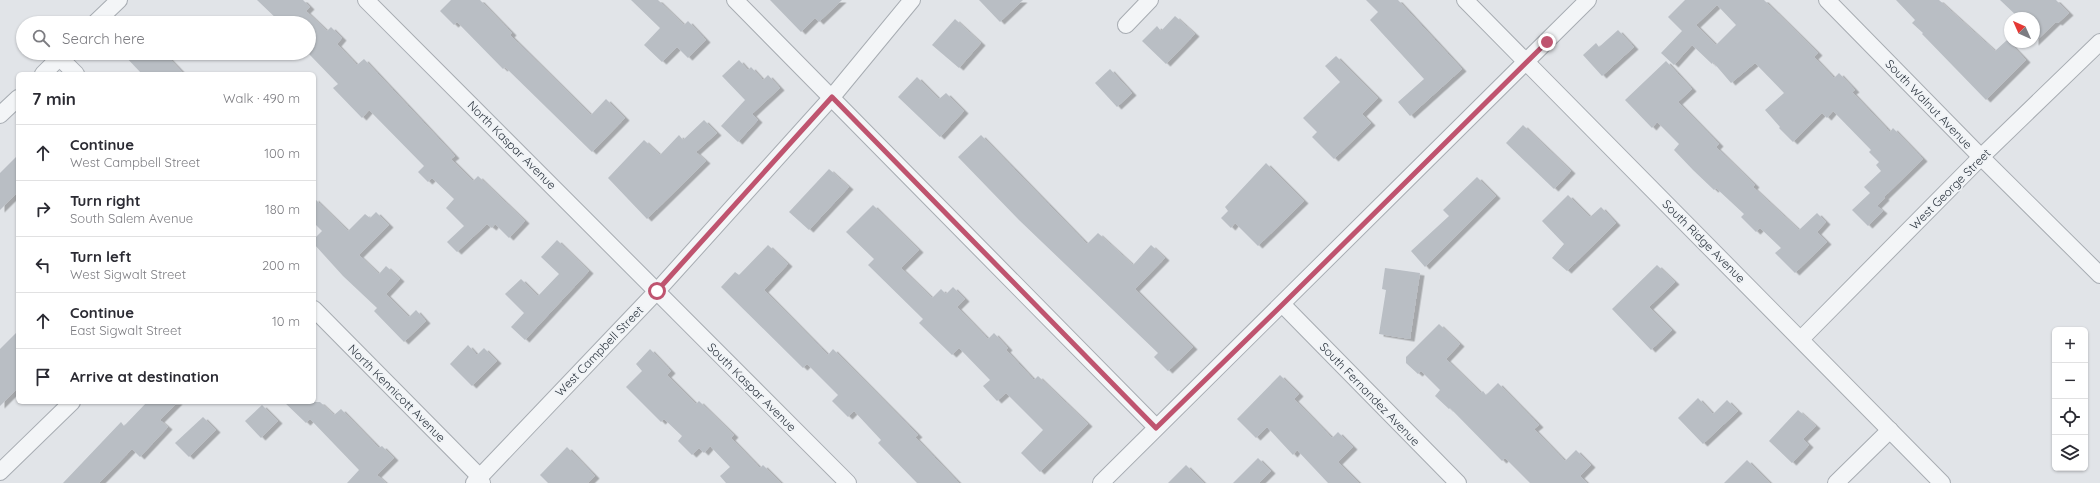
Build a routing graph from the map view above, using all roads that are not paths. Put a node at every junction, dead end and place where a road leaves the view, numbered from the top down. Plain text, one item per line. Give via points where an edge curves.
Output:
1 (119, 0) edge
2 (366, 0) edge
3 (735, 0) edge
4 (912, 0) edge
5 (1150, 0) edge
6 (1465, 0) edge
7 (1588, 0) edge
8 (1828, 0) edge
9 (102, 16) edge
10 (1126, 24) dead end
11 (2100, 42) edge
12 (57, 60) edge
13 (66, 60) edge
14 (1527, 62) junction
15 (45, 72) edge
16 (75, 72) edge
17 (832, 97) junction
18 (16, 100) edge
19 (0, 115) edge
20 (1981, 157) junction
21 (2100, 275) edge
22 (657, 291) junction
23 (1283, 304) junction
24 (316, 312) edge
25 (1801, 339) junction
26 (70, 404) edge
27 (1156, 428) junction
28 (1890, 430) junction
29 (0, 472) edge
30 (478, 481) edge
31 (848, 483) edge
32 (1101, 483) edge
33 (1458, 483) edge
34 (1836, 483) edge
35 (1942, 483) edge

1 - 9 street
2 - 22 street, North Kaspar Avenue
3 - 17 street
4 - 17 street, West Campbell Street
5 - 10 street
6 - 14 street, South Ridge Avenue
7 - 14 street
8 - 20 street, South Walnut Avenue
11 - 20 street, West George Street
12 - 15 street
13 - 16 street
14 - 23 street
14 - 25 street, South Ridge Avenue
17 - 22 street, West Campbell Street
17 - 27 street
18 - 19 street
20 - 21 street, South Walnut Avenue
20 - 25 street, West George Street
22 - 30 street, West Campbell Street
22 - 31 street, South Kaspar Avenue
23 - 27 street
23 - 33 street, South Fernandez Avenue
24 - 30 street, North Kennicott Avenue
25 - 28 street, South Ridge Avenue
26 - 29 street
27 - 32 street
28 - 34 street
28 - 35 street, South Ridge Avenue

